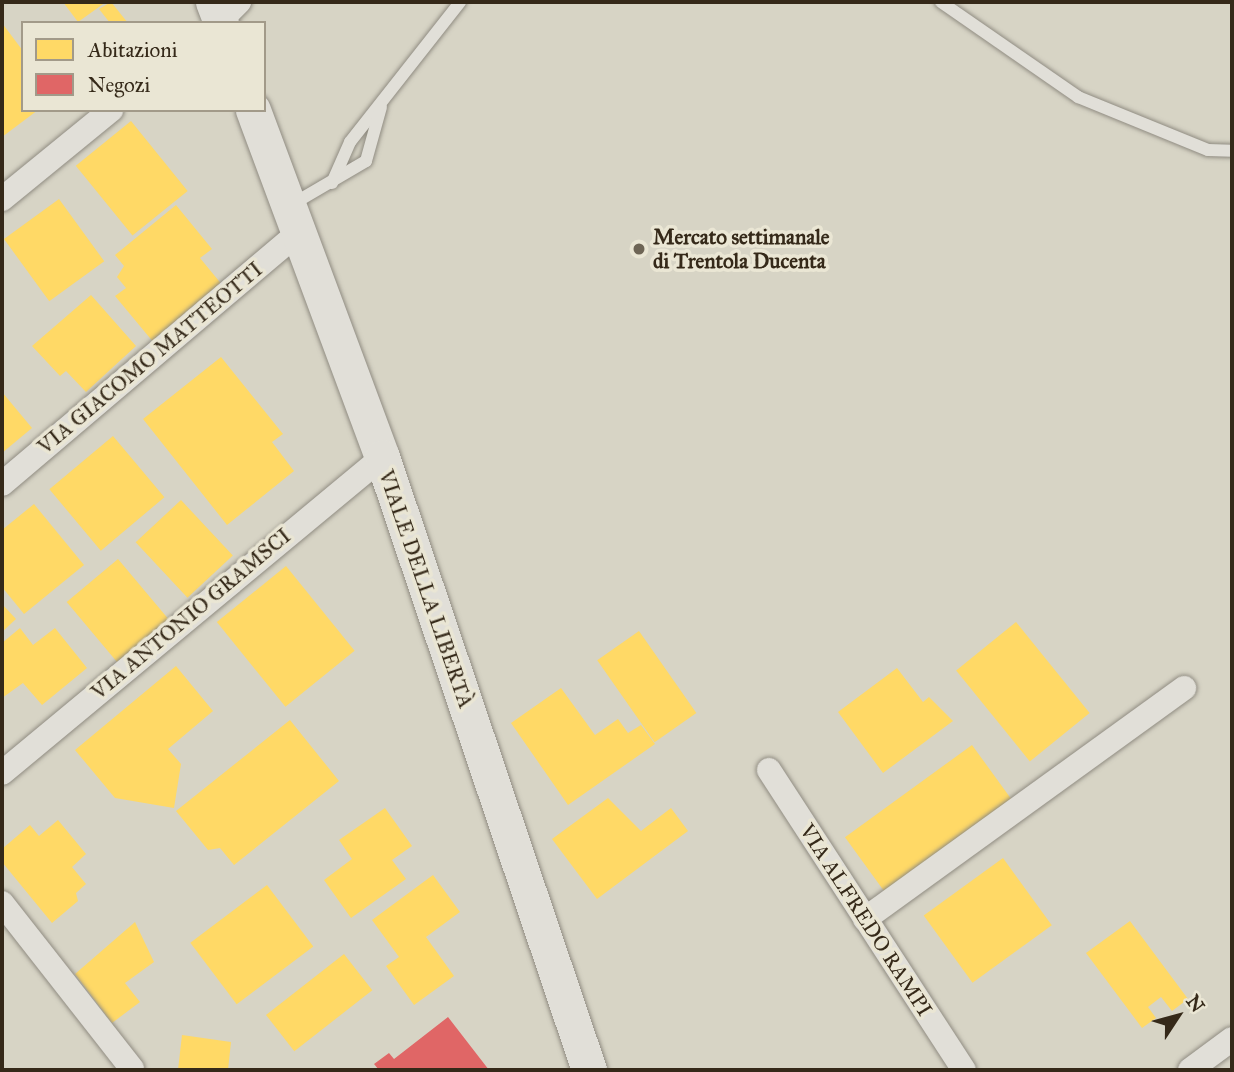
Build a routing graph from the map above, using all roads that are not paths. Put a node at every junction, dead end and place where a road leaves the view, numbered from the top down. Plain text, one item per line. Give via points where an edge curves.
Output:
1 (460, 2) edge
2 (941, 2) edge
3 (383, 100) junction
4 (109, 112) edge
5 (254, 112) edge
6 (1232, 151) edge
7 (332, 183) junction
8 (2, 200) edge
9 (293, 220) junction
10 (382, 457) junction
11 (2, 484) edge
12 (1184, 688) dead end
13 (5, 765) edge
14 (769, 771) dead end
15 (2, 903) edge
16 (865, 919) junction
17 (1232, 1039) edge
18 (132, 1069) edge
19 (590, 1070) edge
20 (964, 1070) edge
21 (1189, 1070) edge

1 - 3 lane
2 - 6 lane via 1078,97 1208,150
3 - 7 lane via 350,142
3 - 7 lane via 366,161
4 - 8 street
5 - 9 main road, VIALE DELLA LIBERTÀ
7 - 9 lane
9 - 10 main road, VIALE DELLA LIBERTÀ
9 - 11 street, VIA GIACOMO MATTEOTTI
10 - 13 street, VIA ANTONIO GRAMSCI
10 - 19 main road, VIALE DELLA LIBERTÀ
12 - 16 street
14 - 16 street, VIA ALFREDO RAMPI
15 - 18 street
16 - 20 street, VIA ALFREDO RAMPI
17 - 21 street

